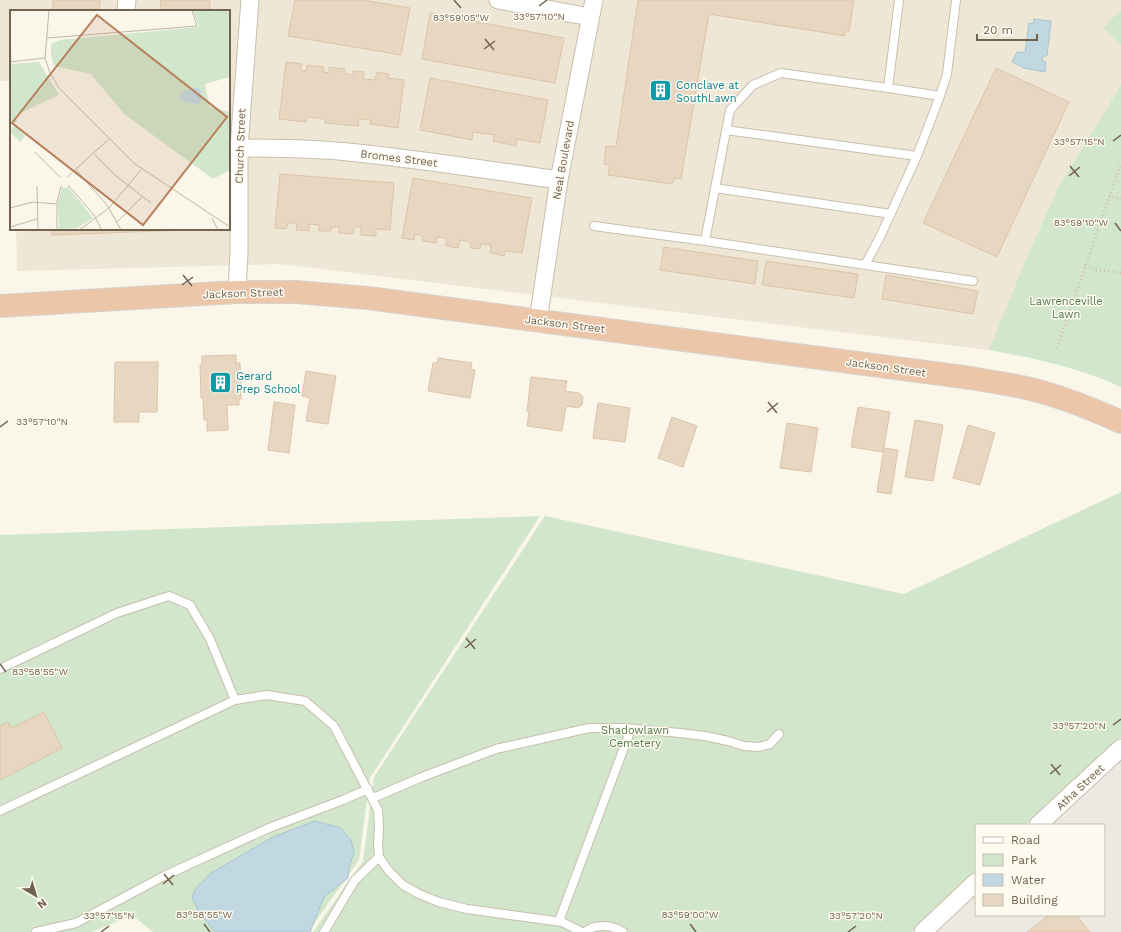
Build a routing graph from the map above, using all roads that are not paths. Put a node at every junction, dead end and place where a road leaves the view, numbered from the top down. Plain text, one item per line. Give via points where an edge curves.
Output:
1 (127, 0) edge
2 (250, 0) edge
3 (498, 0) edge
4 (594, 0) edge
5 (899, 0) edge
6 (956, 0) edge
7 (126, 10) edge
8 (590, 17) junction
9 (888, 88) junction
10 (940, 96) junction
11 (726, 130) junction
12 (234, 148) edge
13 (917, 156) junction
14 (559, 180) junction
15 (715, 188) junction
16 (891, 214) junction
17 (594, 226) dead end
18 (705, 241) junction
19 (865, 265) junction
20 (973, 281) dead end
21 (238, 292) junction
22 (0, 306) edge
23 (538, 321) junction
24 (1121, 422) edge
25 (0, 669) edge
26 (235, 700) junction
27 (631, 728) junction
28 (779, 734) dead end
29 (1121, 748) edge
30 (368, 789) junction
31 (372, 798) junction
32 (0, 811) edge
33 (1039, 824) edge
34 (379, 857) junction
35 (975, 883) edge
36 (559, 921) junction
37 (36, 932) edge
38 (324, 932) edge
39 (583, 932) edge
40 (624, 932) edge
41 (923, 932) edge

1 - 7 street
2 - 12 street, Church Street
3 - 8 street
4 - 8 street, Neal Boulevard
5 - 9 lane
6 - 10 lane via 947,74
8 - 14 street, Neal Boulevard
9 - 10 lane
9 - 11 lane via 781,73 753,85 748,90 730,110
10 - 13 lane
11 - 13 lane
11 - 15 lane
12 - 14 street, Bromes Street via 346,152
12 - 21 street, Church Street via 239,252
13 - 16 lane
14 - 23 street, Neal Boulevard
15 - 16 lane
15 - 18 lane
16 - 19 lane
17 - 18 lane
18 - 19 lane
19 - 20 lane
21 - 22 highway, Jackson Street
21 - 23 highway, Jackson Street via 296,292 368,298
23 - 24 highway, Jackson Street via 1017,386 1072,401
25 - 26 lane via 117,614 169,596 190,605 210,639
26 - 30 lane via 267,695 305,702 334,726
26 - 32 lane
27 - 28 lane via 705,736 744,746 759,747 770,744
27 - 31 lane via 589,728 496,749
27 - 36 lane
29 - 33 street, Atha Street
30 - 31 lane
30 - 37 lane via 269,828 164,876 76,922
31 - 34 lane via 378,810
34 - 36 lane via 403,885 439,902 468,909
34 - 38 lane via 355,880
35 - 41 street
36 - 39 lane
39 - 40 lane via 590,928 608,926

